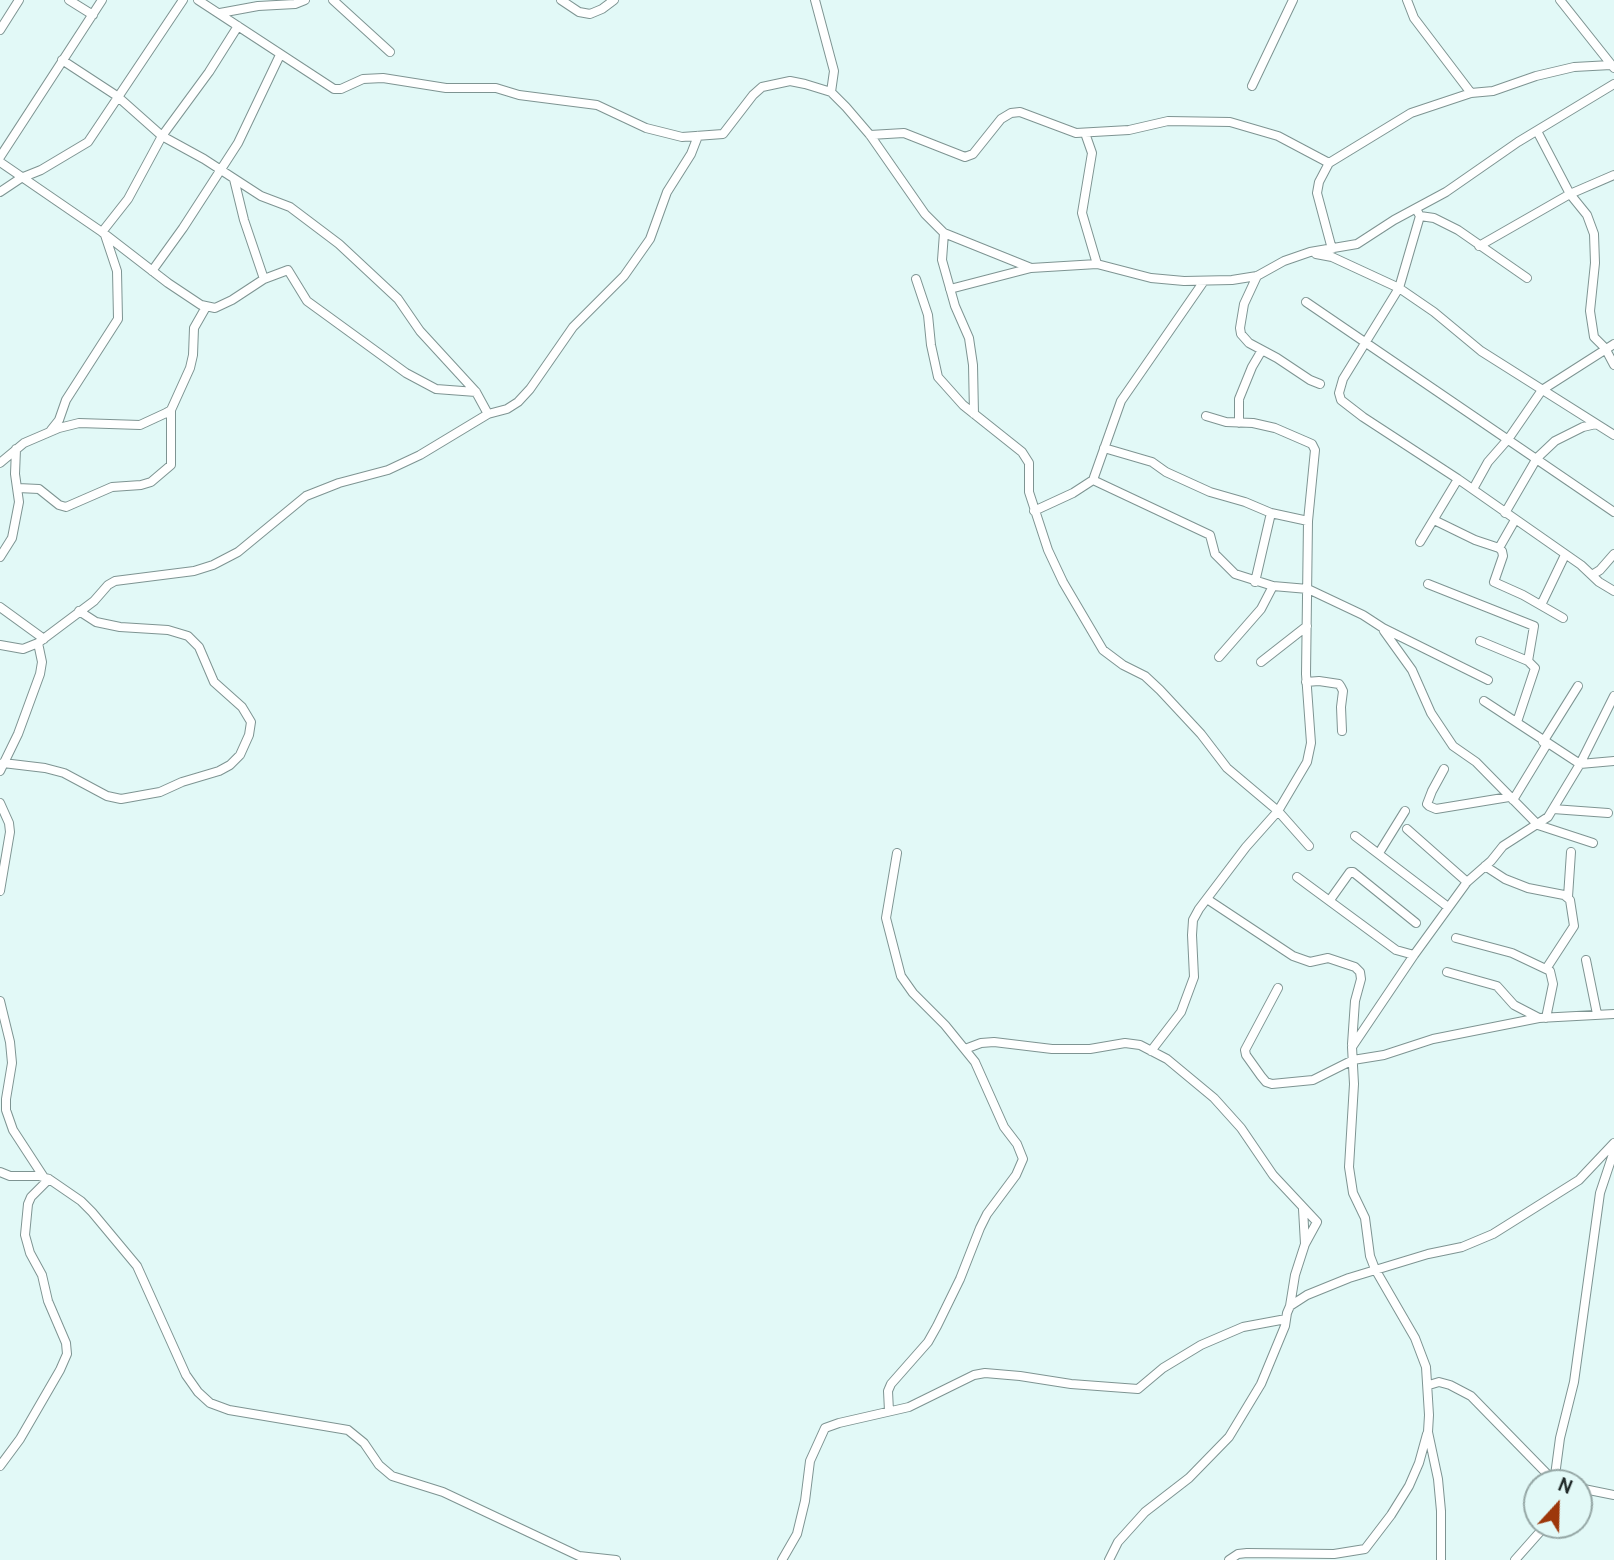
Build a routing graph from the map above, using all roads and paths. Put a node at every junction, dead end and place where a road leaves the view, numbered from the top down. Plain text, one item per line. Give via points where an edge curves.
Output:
1 (19, 0) edge
2 (69, 0) edge
3 (102, 0) edge
4 (183, 0) edge
5 (198, 0) edge
6 (305, 0) edge
7 (333, 0) edge
8 (561, 0) edge
9 (614, 0) edge
10 (815, 0) edge
11 (1293, 0) edge
12 (1407, 0) edge
13 (1560, 0) edge
14 (220, 13) junction
15 (93, 15) junction
16 (238, 26) junction
17 (0, 30) edge
18 (390, 51) dead end
19 (280, 55) junction
20 (62, 60) junction
21 (1613, 66) edge
22 (1614, 84) edge
23 (1252, 86) dead end
24 (831, 92) junction
25 (1471, 93) junction
26 (117, 96) junction
27 (1537, 131) junction
28 (1085, 132) junction
29 (870, 135) junction
30 (162, 136) junction
31 (698, 136) junction
32 (0, 159) edge
33 (1329, 163) junction
34 (221, 171) junction
35 (1614, 175) edge
36 (20, 178) junction
37 (234, 179) junction
38 (0, 192) edge
39 (1570, 194) junction
40 (1418, 213) junction
41 (104, 233) junction
42 (944, 233) junction
43 (1479, 246) junction
44 (1332, 249) junction
45 (1310, 252) junction
46 (1097, 264) junction
47 (1031, 268) junction
48 (152, 271) junction
49 (1257, 276) junction
50 (1527, 278) dead end
51 (264, 279) junction
52 (916, 279) dead end
53 (1203, 281) junction
54 (1399, 288) junction
55 (950, 289) junction
56 (1307, 302) dead end
57 (206, 307) junction
58 (1614, 344) edge
59 (1366, 345) junction
60 (1605, 348) junction
61 (1262, 350) junction
62 (1614, 365) edge
63 (1320, 384) dead end
64 (1542, 390) junction
65 (476, 392) junction
66 (171, 410) junction
67 (488, 414) junction
68 (974, 414) junction
69 (1206, 416) dead end
70 (1239, 422) junction
71 (1596, 424) junction
72 (51, 431) junction
73 (1614, 435) edge
74 (1509, 438) junction
75 (1104, 448) junction
76 (16, 449) junction
77 (1537, 458) junction
78 (0, 463) edge
79 (1458, 479) junction
80 (1093, 480) junction
81 (18, 488) junction
82 (1473, 489) junction
83 (1034, 511) junction
84 (1614, 512) edge
85 (1271, 513) junction
86 (1505, 513) junction
87 (1434, 520) junction
88 (1515, 520) junction
89 (1308, 521) junction
90 (1420, 542) dead end
91 (1499, 548) junction
92 (1614, 554) edge
93 (1565, 555) junction
94 (0, 556) edge
95 (1591, 575) junction
96 (1255, 582) junction
97 (1428, 584) dead end
98 (1273, 586) junction
99 (1308, 590) junction
100 (1614, 591) edge
101 (1541, 605) junction
102 (0, 607) edge
103 (79, 611) junction
104 (1563, 618) dead end
105 (1307, 626) junction
106 (1383, 628) junction
107 (41, 641) junction
108 (1480, 641) dead end
109 (0, 645) edge
110 (1219, 657) dead end
111 (1528, 661) junction
112 (1261, 662) dead end
113 (1488, 680) dead end
114 (1306, 682) junction
115 (1578, 686) dead end
116 (1614, 696) edge
117 (1484, 701) dead end
118 (1517, 722) junction
119 (1342, 731) dead end
120 (1545, 743) junction
121 (1614, 761) edge
122 (1580, 764) junction
123 (1, 767) edge
124 (1444, 769) dead end
125 (1511, 798) junction
126 (0, 803) edge
127 (1553, 808) junction
128 (1278, 811) junction
129 (1405, 811) dead end
130 (1608, 813) dead end
131 (1538, 825) junction
132 (1407, 830) dead end
133 (1354, 836) dead end
134 (1593, 843) dead end
135 (1309, 846) dead end
136 (1571, 852) dead end
137 (897, 853) dead end
138 (1379, 853) junction
139 (1485, 866) junction
140 (2, 875) edge
141 (1297, 877) dead end
142 (1467, 882) junction
143 (0, 891) edge
144 (1568, 897) junction
145 (1206, 899) junction
146 (1330, 900) junction
147 (1448, 907) junction
148 (1416, 923) dead end
149 (1456, 938) dead end
150 (1414, 955) junction
151 (1586, 960) dead end
152 (1546, 969) junction
153 (1447, 972) dead end
154 (1278, 988) dead end
155 (0, 1000) edge
156 (1597, 1014) junction
157 (1614, 1014) edge
158 (1542, 1018) junction
159 (1352, 1047) junction
160 (965, 1049) junction
161 (1151, 1051) junction
162 (1353, 1060) junction
163 (1614, 1143) edge
164 (1614, 1151) edge
165 (0, 1172) edge
166 (46, 1178) junction
167 (1303, 1209) junction
168 (1306, 1244) junction
169 (1375, 1269) junction
170 (1290, 1307) junction
171 (1286, 1319) junction
172 (1429, 1385) junction
173 (888, 1411) junction
174 (1428, 1432) junction
175 (0, 1466) edge
176 (1544, 1469) edge
177 (1558, 1469) edge
178 (1593, 1491) edge
179 (1614, 1495) edge
180 (1534, 1539) edge
181 (616, 1560) edge
182 (782, 1560) edge
183 (1109, 1560) edge
184 (1229, 1560) edge
185 (1441, 1560) edge
186 (1515, 1560) edge

1 - 17 street
2 - 15 street
3 - 15 street
4 - 26 street
5 - 14 street
6 - 14 street
7 - 18 street
8 - 9 street via 590,14
10 - 24 street via 834,71
11 - 23 street
12 - 25 street via 1414,18
13 - 21 street
14 - 16 street
15 - 20 street
16 - 19 street
16 - 30 street
19 - 31 street via 334,89 383,78 446,88 496,88 597,105 646,128
19 - 34 street
20 - 26 street
20 - 32 street
21 - 25 street via 1574,67
22 - 27 street
24 - 29 street
24 - 31 street via 798,82 762,87 723,134
25 - 33 street via 1410,113
26 - 30 street
26 - 36 street via 83,147
27 - 39 street
27 - 40 street
28 - 29 street via 1011,113 965,157 904,133
28 - 33 street via 1129,131 1168,121 1230,122 1278,136
28 - 46 street via 1092,153 1082,213
29 - 42 street via 907,191
30 - 34 street
30 - 41 street
31 - 67 street via 667,192 650,239 624,276 573,327 530,389 507,409
32 - 36 street
33 - 44 street via 1317,193
34 - 37 street
34 - 48 street
35 - 39 street
36 - 38 street
36 - 41 street
37 - 51 street
37 - 65 street via 261,196 290,206 339,244 389,290
39 - 43 street
39 - 60 street via 1587,215 1594,234 1590,311 1594,337
40 - 43 street
40 - 44 street via 1394,220 1357,244
40 - 54 street
41 - 48 street
41 - 72 street via 117,271 118,319
42 - 47 street
42 - 55 street via 942,260
43 - 50 street
44 - 45 street
45 - 49 street
45 - 54 street via 1332,257
46 - 47 street
46 - 53 street via 1151,278
47 - 55 street
48 - 57 street
49 - 53 street
49 - 61 street via 1244,304 1240,328 1249,343
51 - 57 street via 232,300
51 - 65 street via 288,270 307,301 406,373 436,389
52 - 68 street via 928,315 938,377
53 - 75 street via 1121,401
54 - 59 street
54 - 64 street via 1481,351
55 - 68 street via 969,338
56 - 59 street
57 - 66 street via 194,328 192,362
58 - 60 street
59 - 74 street
59 - 79 street via 1343,379 1341,400
60 - 62 street
60 - 64 street
61 - 63 street
61 - 70 street via 1239,399
64 - 71 street
64 - 74 street
65 - 67 street
66 - 72 street via 140,425 79,423
66 - 81 street via 171,465 151,482 112,487 66,507 39,489
67 - 103 street via 397,466 306,496 238,552 213,565 115,581
68 - 83 street via 1022,452 1029,463 1028,492
69 - 70 street
70 - 89 street via 1275,428 1312,444 1314,473
71 - 73 street
71 - 77 street via 1555,441
72 - 76 street
74 - 77 street
74 - 82 street
75 - 80 street
75 - 85 street via 1152,462 1210,492
76 - 78 street
76 - 81 street
77 - 84 street
77 - 86 street
79 - 82 street
79 - 87 street
80 - 83 street
80 - 96 street via 1210,536 1221,562
81 - 94 street via 12,538
82 - 86 street
83 - 128 street via 1063,582 1103,650 1145,676 1227,768
85 - 89 street
85 - 96 street
86 - 88 street
87 - 90 street
87 - 91 street
88 - 91 street
88 - 93 street
89 - 99 street
91 - 101 street via 1503,556 1494,583
92 - 95 street
93 - 95 street
93 - 101 street
95 - 100 street
96 - 98 street
97 - 111 street via 1534,626
98 - 99 street
98 - 110 street via 1261,609
99 - 105 street
99 - 106 street
101 - 104 street
102 - 107 street
103 - 107 street
103 - 123 street via 96,622 188,636 199,647 214,682 242,707 251,722 240,755 219,771 160,792 121,799 64,773
105 - 112 street
105 - 114 street
106 - 113 street
106 - 125 street via 1412,670 1431,713 1453,746
107 - 109 street via 23,649
107 - 123 street via 40,674
108 - 111 street
111 - 118 street via 1536,671
114 - 119 street via 1342,687
114 - 128 street via 1310,753
115 - 120 street
116 - 122 street
117 - 118 street
118 - 120 street
120 - 122 street
120 - 125 street
121 - 122 street
122 - 127 street
124 - 125 street via 1429,806 1436,809
125 - 131 street
126 - 140 street via 10,831
127 - 130 street
127 - 131 street
128 - 135 street
128 - 145 street
129 - 138 street
131 - 134 street
131 - 139 street via 1503,846
132 - 142 street
133 - 138 street
136 - 144 street
137 - 160 street via 886,918 901,976
138 - 147 street
139 - 142 street
139 - 144 street via 1528,888
140 - 143 street
141 - 146 street
142 - 147 street
144 - 152 street via 1574,926
145 - 159 street via 1293,956 1310,962 1328,958 1360,972
145 - 161 street via 1193,920 1195,969 1187,998
146 - 148 street via 1353,872
146 - 150 street via 1396,950
147 - 150 street
149 - 152 street via 1512,953
150 - 159 street
151 - 156 street
152 - 158 street via 1553,984
153 - 158 street via 1497,986 1514,1005
154 - 162 street via 1245,1051 1266,1082 1313,1080
155 - 166 street via 12,1063 6,1110 13,1130
156 - 157 street
156 - 158 street
158 - 162 street
159 - 162 street
160 - 161 street via 994,1042 1052,1049 1125,1043
160 - 173 street via 1023,1159 987,1214 928,1342 891,1384
161 - 167 street via 1214,1098
162 - 169 street via 1349,1167
163 - 169 street via 1579,1180 1493,1234 1462,1247
164 - 177 street via 1600,1193
165 - 166 street
166 - 175 street via 28,1204 25,1236 67,1354
166 - 181 street via 86,1206 137,1266 186,1375 210,1403 348,1430 392,1476 443,1492 579,1556
167 - 168 street
167 - 168 street via 1317,1222
168 - 170 street
169 - 170 street via 1307,1295
169 - 172 street via 1415,1338
170 - 171 street
171 - 173 street via 1243,1327 1201,1345 1138,1389 985,1373 909,1407
171 - 183 street via 1262,1384 1229,1437 1189,1478 1145,1513 1118,1542
172 - 174 street
172 - 176 street via 1439,1382 1471,1396
173 - 182 street via 825,1428 810,1461 797,1534
174 - 184 street via 1409,1486 1365,1549 1334,1554 1247,1553
174 - 185 street via 1438,1479
178 - 179 street
180 - 186 street

